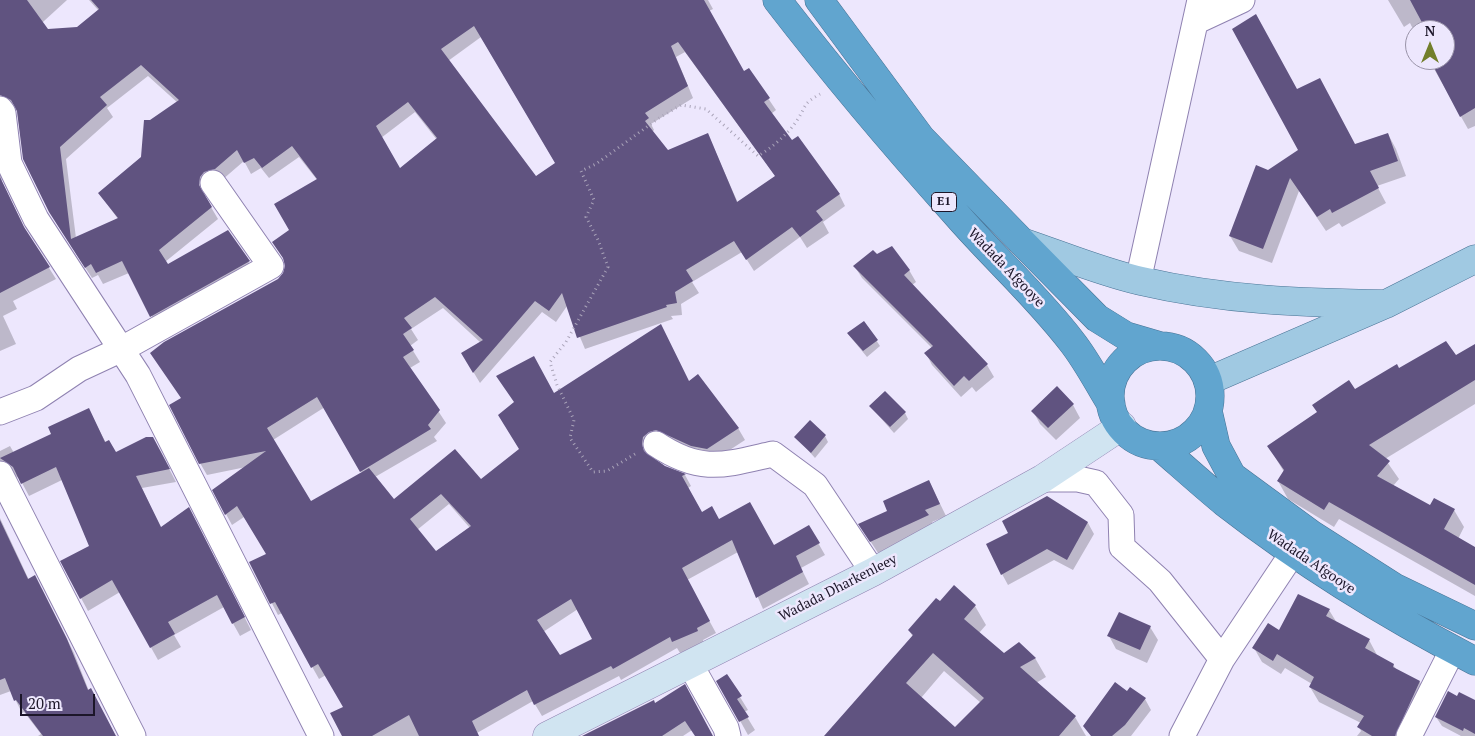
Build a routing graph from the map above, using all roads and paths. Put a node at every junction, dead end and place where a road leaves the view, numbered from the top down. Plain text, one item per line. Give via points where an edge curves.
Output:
1 (777, 0) edge
2 (819, 0) edge
3 (1242, 0) edge
4 (1198, 11) edge
5 (841, 82) junction
6 (0, 109) edge
7 (213, 183) dead end
8 (1022, 242) junction
9 (1475, 259) edge
10 (1138, 281) junction
11 (1386, 304) junction
12 (1160, 346) junction
13 (122, 349) junction
14 (1208, 381) junction
15 (1208, 411) junction
16 (0, 412) edge
17 (1116, 415) junction
18 (656, 444) joint
19 (1159, 446) junction
20 (0, 474) edge
21 (1042, 478) junction
22 (1294, 551) junction
23 (873, 572) junction
24 (1475, 626) edge
25 (1464, 655) edge
26 (1222, 660) junction
27 (690, 664) junction
28 (133, 736) edge
29 (321, 736) edge
30 (547, 736) edge
31 (728, 736) edge
32 (1182, 736) edge
33 (1409, 736) edge

1 - 5 highway, Wadada Afgooye / E1
2 - 8 highway, E1 via 921,138
3 - 4 street
4 - 10 street
5 - 17 highway, Wadada Afgooye / E1 via 968,229 1074,344
5 - 18 path via 806,102 797,120 774,147 758,156 706,109 681,105 581,171 594,200 586,217 608,267 566,342 550,362 574,420 570,438 593,472 607,471
6 - 13 street via 9,163 36,219
7 - 13 street via 271,266
8 - 10 main road
8 - 12 highway, E1 via 1097,318 1126,336
9 - 11 main road
10 - 11 main road via 1190,292 1287,303
11 - 14 main road
12 - 14 highway via 1190,356
12 - 17 highway via 1129,357 1118,370 1112,386
13 - 16 street via 78,369 36,398
13 - 29 street via 216,525
14 - 15 highway
15 - 19 highway via 1201,426 1190,436 1176,444
15 - 24 highway, Wadada Afgooye via 1216,446 1232,476 1311,534 1394,586
17 - 19 highway via 1127,434 1142,443
17 - 21 main road, Wadada Dharkenleey
18 - 23 street via 677,458 697,464 722,466 774,454 816,485
19 - 22 highway, Wadada Afgooye via 1226,503
20 - 28 street
21 - 23 main road, Wadada Dharkenleey
21 - 26 street via 1096,483 1121,515 1122,547 1160,581
22 - 25 highway, Wadada Afgooye via 1390,614
22 - 26 street
23 - 27 main road, Wadada Dharkenleey
25 - 33 street
26 - 32 street
27 - 30 main road, Wadada Dharkenleey
27 - 31 street

